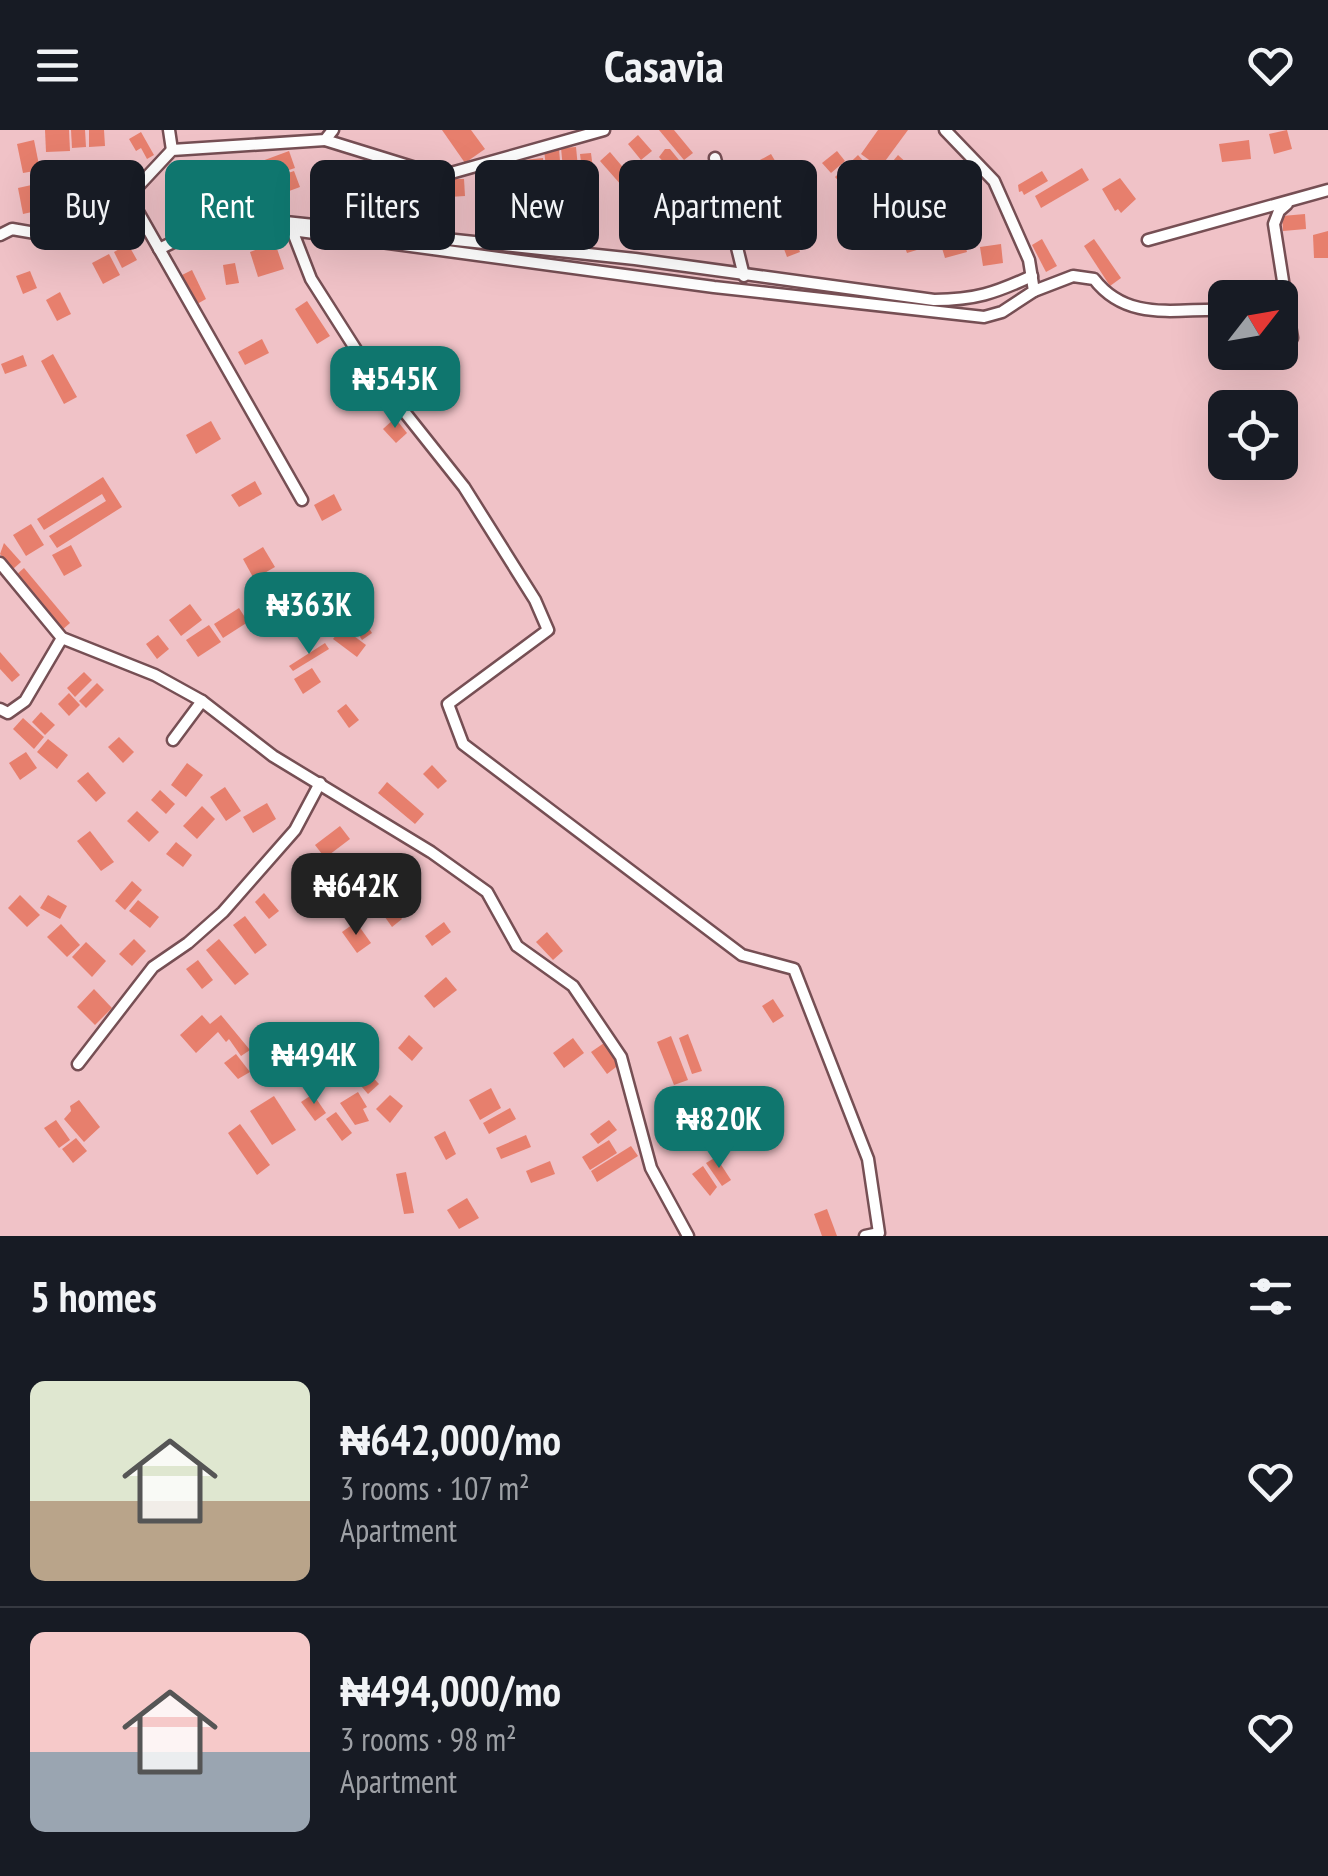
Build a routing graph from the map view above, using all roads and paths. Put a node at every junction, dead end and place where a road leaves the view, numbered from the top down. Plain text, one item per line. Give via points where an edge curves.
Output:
1 (169, 130) edge
2 (604, 130) edge
3 (946, 130) edge
4 (329, 135) edge
5 (172, 150) junction
6 (715, 158) dead end
7 (145, 179) edge
8 (1328, 190) edge
9 (1293, 199) junction
10 (145, 225) edge
11 (30, 232) edge
12 (0, 235) edge
13 (1148, 240) dead end
14 (159, 250) junction
15 (744, 276) junction
16 (1032, 276) junction
17 (1283, 280) edge
18 (1034, 291) junction
19 (1208, 311) edge
20 (302, 500) dead end
21 (0, 563) edge
22 (62, 638) junction
23 (202, 701) junction
24 (0, 710) edge
25 (173, 740) dead end
26 (320, 783) junction
27 (78, 1064) dead end
28 (688, 1236) edge
29 (866, 1236) edge

1 - 5 street
2 - 4 street via 451,173 422,170
3 - 16 street via 994,181
4 - 5 street
5 - 7 street
6 - 15 street
8 - 9 street
9 - 13 street
9 - 17 street via 1274,224
10 - 14 street
11 - 12 street
14 - 15 street via 214,223 276,221 635,258
14 - 20 street
15 - 16 street via 951,300 992,295
16 - 18 street
18 - 19 street via 1073,276 1094,278 1107,296 1136,307
18 - 29 street via 984,318 292,230 311,279 360,356 464,486 548,630 448,704 463,744 742,955 794,969 868,1159 880,1232
21 - 22 street
22 - 23 street
22 - 24 street via 25,701 8,713
23 - 25 street
23 - 26 street via 272,756
26 - 27 street via 295,830 223,912 153,967
26 - 28 street via 487,892 517,946 573,986 621,1057 652,1168

